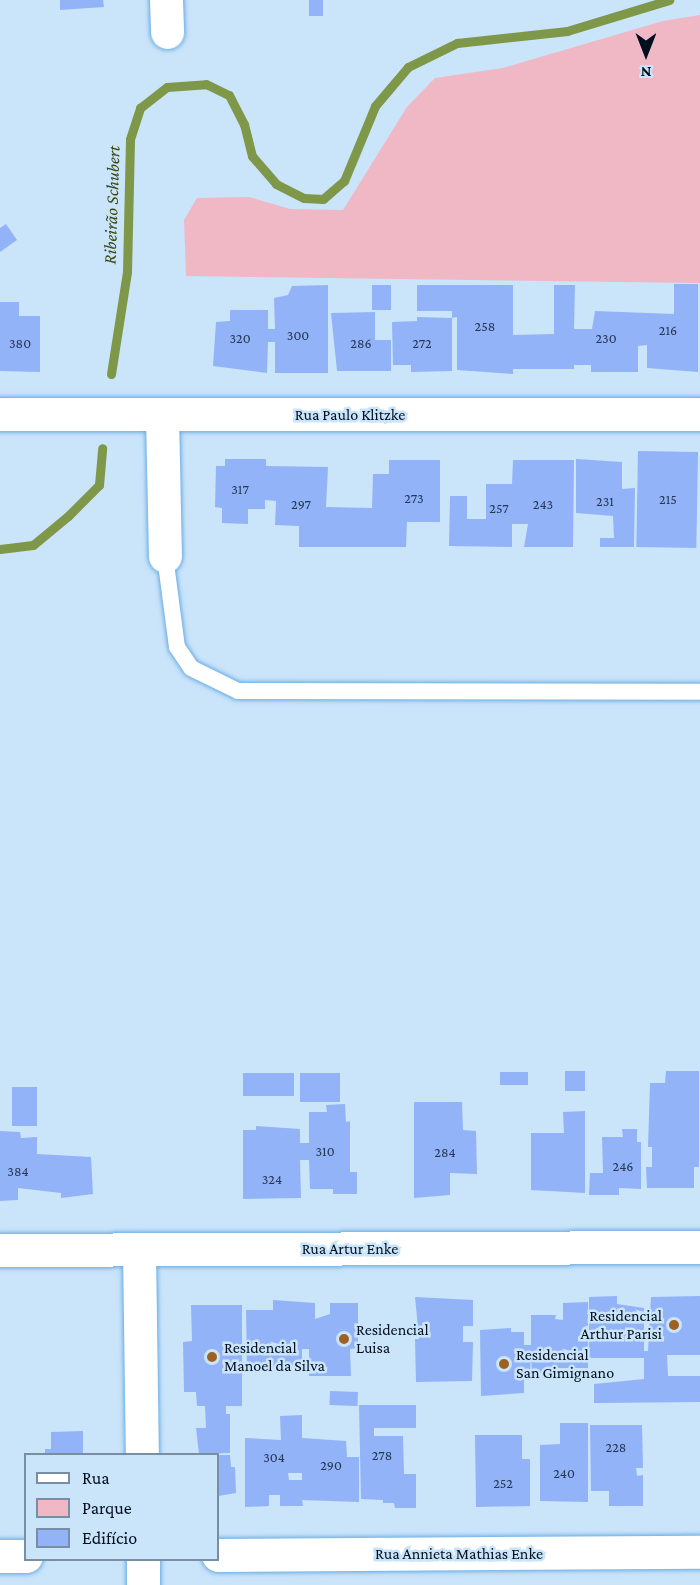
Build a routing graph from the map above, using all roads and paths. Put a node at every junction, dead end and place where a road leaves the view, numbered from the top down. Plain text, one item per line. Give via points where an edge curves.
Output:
1 (166, 0) edge
2 (167, 32) dead end
3 (0, 414) edge
4 (700, 414) edge
5 (162, 415) junction
6 (165, 556) joint
7 (700, 692) edge
8 (700, 1247) edge
9 (0, 1250) edge
10 (139, 1250) junction
11 (141, 1453) edge
12 (700, 1552) edge
13 (219, 1555) edge
14 (0, 1556) edge
15 (24, 1556) edge
16 (143, 1561) edge
17 (143, 1585) edge

1 - 2 street
3 - 5 street, Rua Paulo Klitzke
4 - 5 street, Rua Paulo Klitzke
5 - 6 street
6 - 7 lane via 177,647 191,668 238,691
8 - 10 street, Rua Artur Enke
9 - 10 street, Rua Artur Enke
10 - 11 street
12 - 13 street, Rua Annieta Mathias Enke
14 - 15 street
16 - 17 street

